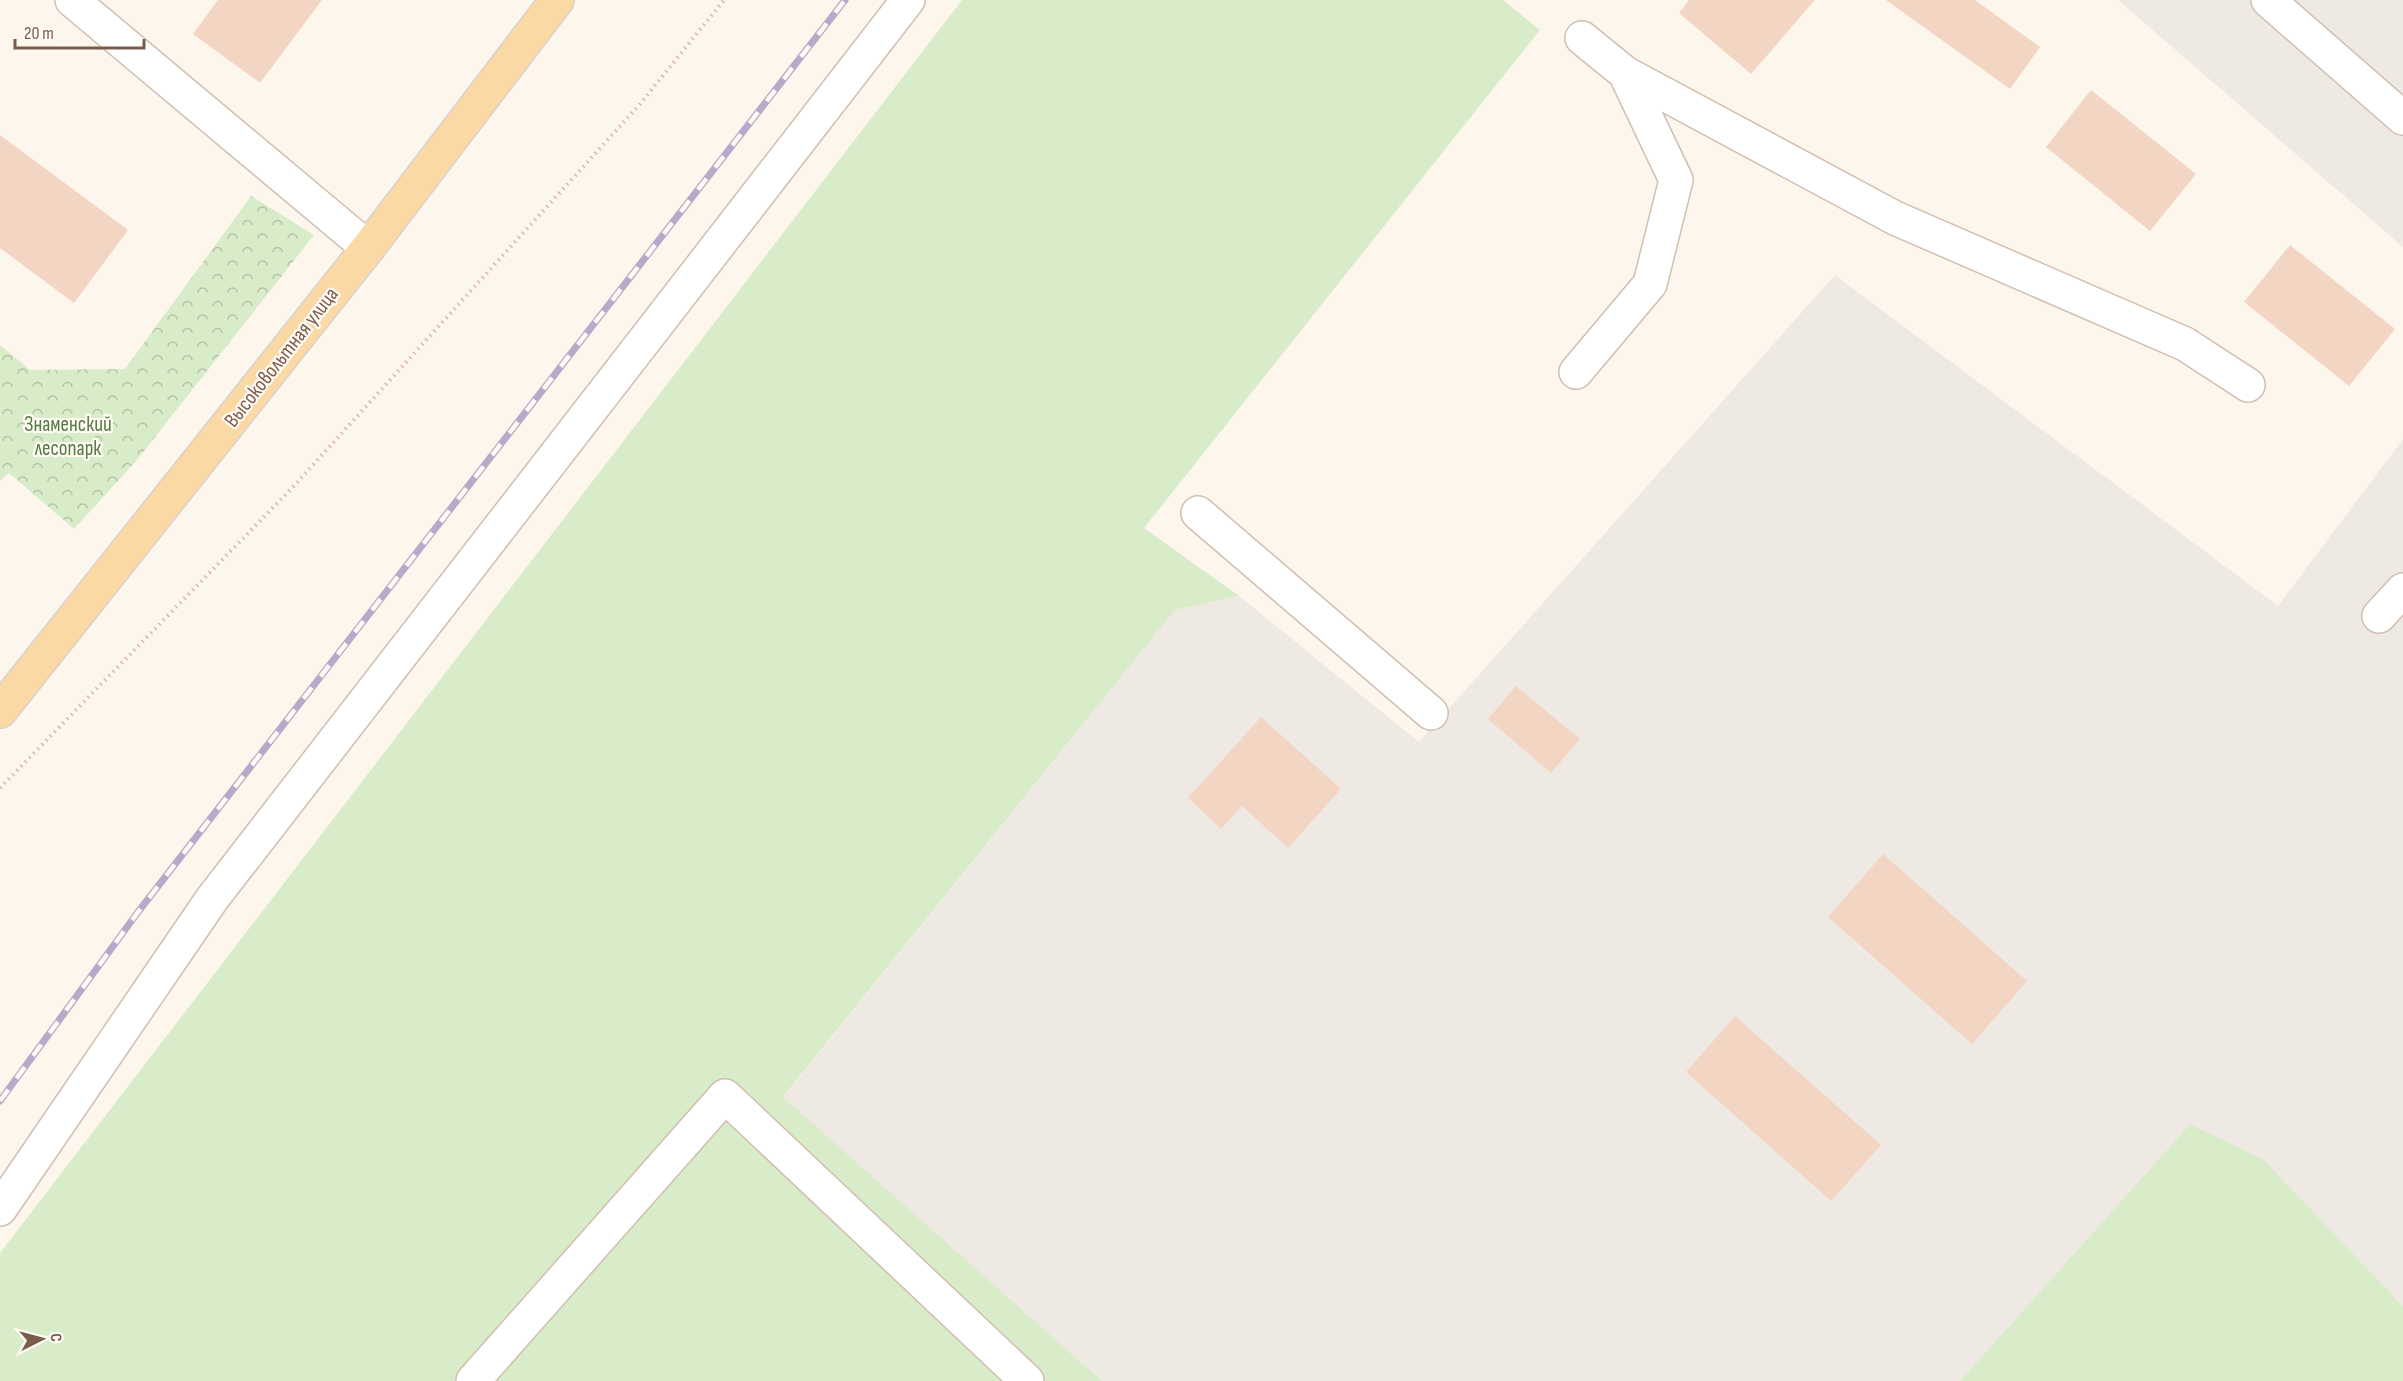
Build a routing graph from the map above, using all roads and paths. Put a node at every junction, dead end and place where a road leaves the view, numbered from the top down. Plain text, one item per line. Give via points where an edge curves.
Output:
1 (72, 0) edge
2 (557, 0) edge
3 (724, 0) edge
4 (908, 0) edge
5 (2268, 0) edge
6 (1582, 38) dead end
7 (1624, 73) junction
8 (2403, 118) edge
9 (368, 248) junction
10 (1576, 372) dead end
11 (2248, 385) dead end
12 (1198, 513) dead end
13 (2403, 590) edge
14 (2379, 616) dead end
15 (0, 711) edge
16 (1431, 713) dead end
17 (0, 788) edge
18 (0, 1209) edge
19 (473, 1381) edge
20 (1027, 1381) edge

1 - 9 street
2 - 9 main road, Высоковольтная улица
3 - 17 path via 640,104 293,488
4 - 18 street via 212,899
5 - 8 street
6 - 7 street
7 - 10 street via 1676,180 1650,284
7 - 11 street via 1895,218 2185,344
9 - 15 main road, Высоковольтная улица
12 - 16 street
13 - 14 street
19 - 20 street via 725,1096

